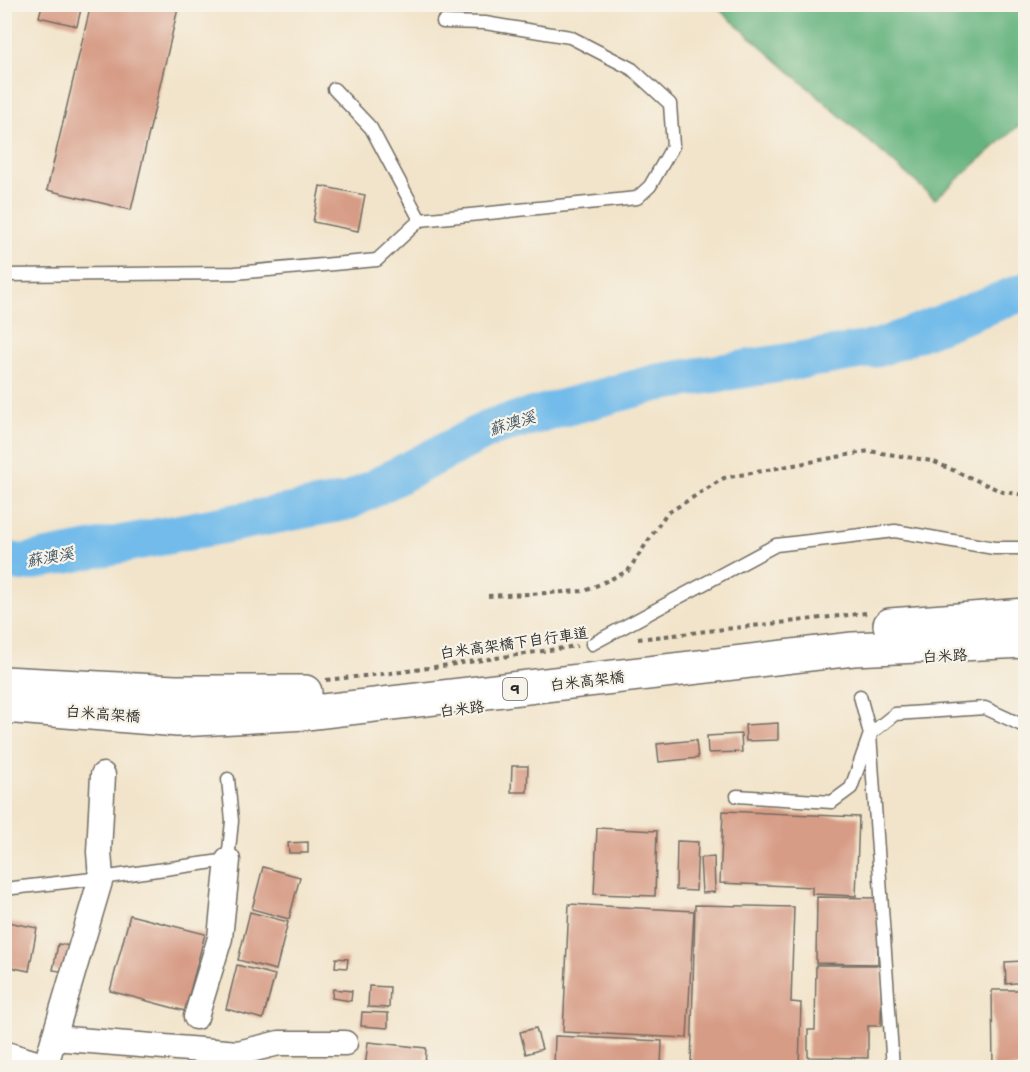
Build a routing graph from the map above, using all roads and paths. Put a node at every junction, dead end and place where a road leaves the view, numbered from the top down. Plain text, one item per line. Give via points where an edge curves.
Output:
1 (443, 22) dead end
2 (334, 89) dead end
3 (420, 220) junction
4 (4, 275) edge
5 (1026, 495) edge
6 (1026, 548) edge
7 (488, 596) dead end
8 (871, 613) dead end
9 (1026, 615) edge
10 (1026, 641) edge
11 (592, 644) junction
12 (1026, 652) edge
13 (321, 680) dead end
14 (4, 683) edge
15 (860, 696) dead end
16 (4, 706) edge
17 (4, 717) edge
18 (1026, 727) edge
19 (870, 734) junction
20 (103, 775) dead end
21 (228, 779) dead end
22 (737, 796) dead end
23 (228, 860) junction
24 (101, 878) junction
25 (4, 889) edge
26 (196, 1017) dead end
27 (54, 1038) junction
28 (345, 1044) dead end
29 (4, 1058) edge
30 (37, 1068) edge
31 (45, 1068) edge
32 (893, 1068) edge

1 - 3 lane via 485,23 570,37 632,69 670,104 673,146 650,186 637,198
2 - 3 lane via 371,128
3 - 4 lane via 376,260 235,273
5 - 7 path via 1004,492 933,461 869,451 724,478 666,514 628,571 585,591
6 - 11 lane via 994,548 895,531 776,545
8 - 11 path, 白米高架橋下自行車道
9 - 14 main road, 白米高架橋 / 9 via 850,628 304,692 175,692
10 - 16 main road, 白米高架橋 / 9 via 853,649 306,713 178,720
11 - 13 path, 白米高架橋下自行車道
12 - 17 street, 白米路 via 855,661 299,729 176,732
15 - 19 lane
18 - 19 lane via 985,708 896,714
19 - 22 lane via 851,788 832,802
19 - 32 lane
20 - 24 street
21 - 23 lane via 232,821
23 - 24 lane
23 - 26 street via 220,938
24 - 25 lane
24 - 27 street
27 - 28 street via 238,1053 279,1043
27 - 31 street
29 - 30 main road

